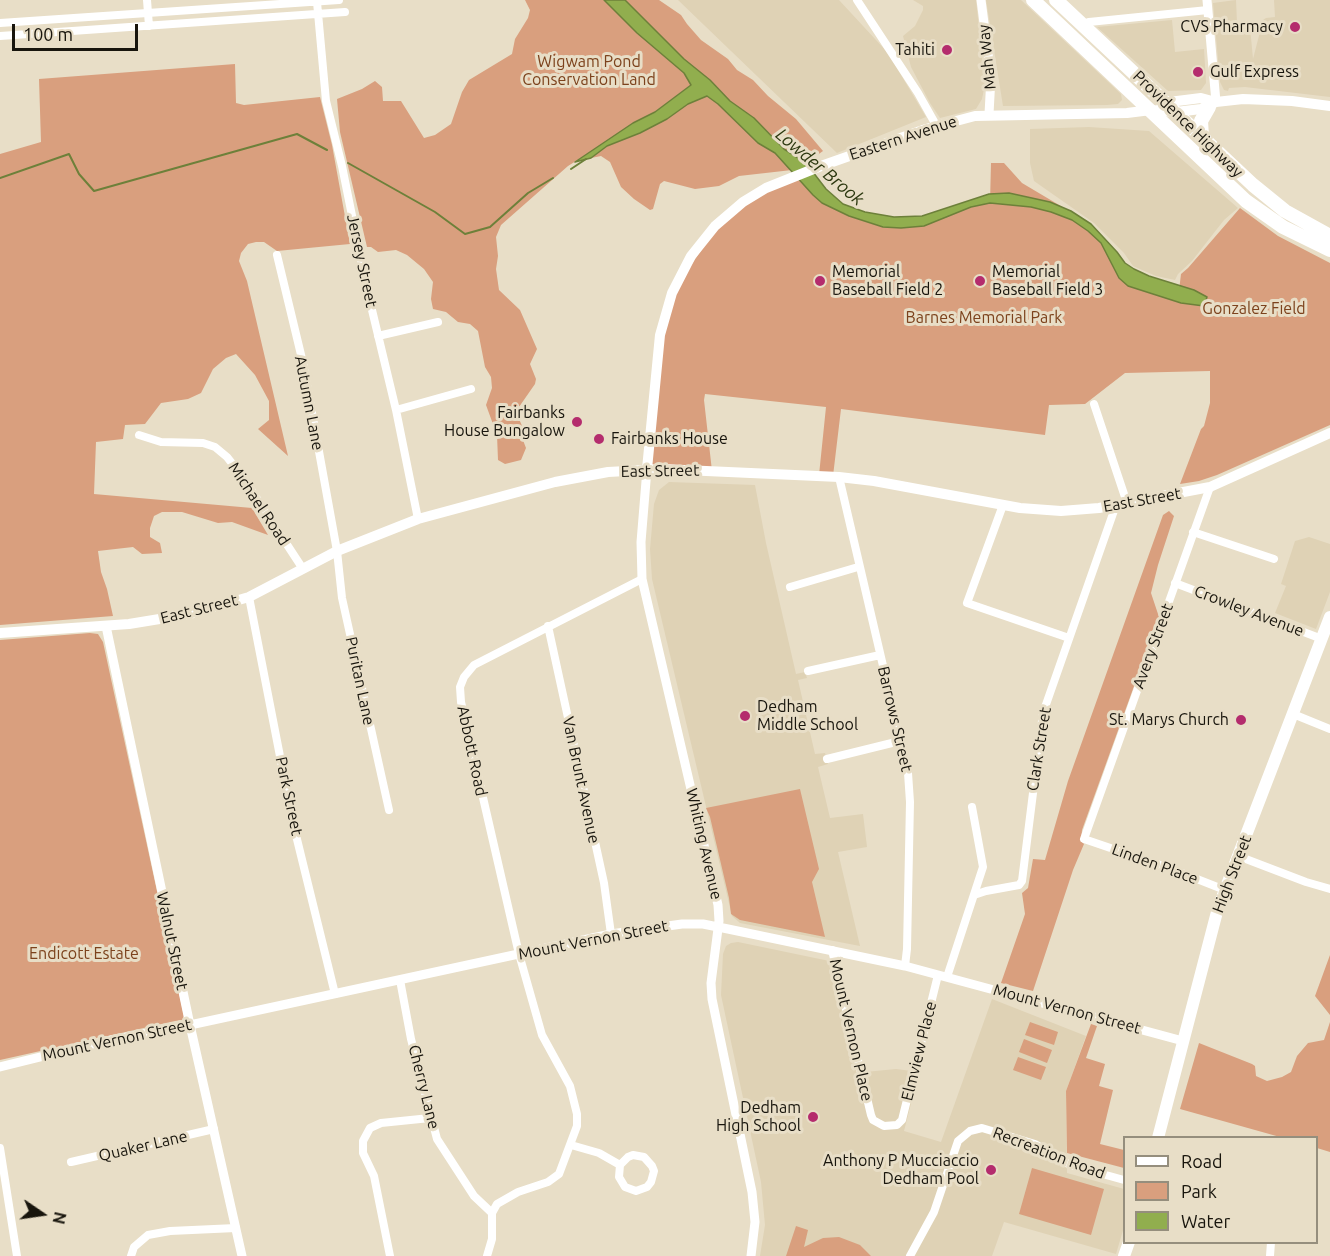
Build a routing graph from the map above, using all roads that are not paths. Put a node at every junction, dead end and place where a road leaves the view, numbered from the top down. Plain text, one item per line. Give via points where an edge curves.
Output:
1 (147, 0) edge
2 (339, 0) edge
3 (857, 0) edge
4 (981, 0) edge
5 (1033, 0) edge
6 (1056, 0) edge
7 (1207, 0) edge
8 (317, 2) junction
9 (251, 3) edge
10 (1208, 10) junction
11 (345, 12) dead end
12 (148, 13) junction
13 (318, 14) junction
14 (252, 19) junction
15 (1089, 22) dead end
16 (0, 23) edge
17 (149, 26) junction
18 (0, 36) edge
19 (1212, 104) junction
20 (1330, 106) edge
21 (1171, 107) junction
22 (1151, 110) junction
23 (989, 114) junction
24 (936, 125) junction
25 (1202, 137) junction
26 (1330, 236) edge
27 (1330, 250) edge
28 (277, 255) dead end
29 (438, 322) dead end
30 (378, 336) junction
31 (471, 389) dead end
32 (1094, 404) dead end
33 (396, 410) junction
34 (1330, 433) edge
35 (139, 435) dead end
36 (647, 469) junction
37 (839, 477) junction
38 (1210, 488) junction
39 (1127, 503) junction
40 (1003, 505) junction
41 (1116, 505) junction
42 (418, 519) junction
43 (1193, 532) junction
44 (337, 551) junction
45 (1274, 559) dead end
46 (858, 567) junction
47 (303, 569) junction
48 (642, 579) junction
49 (1175, 583) junction
50 (790, 587) dead end
51 (249, 597) junction
52 (1330, 617) edge
53 (106, 626) junction
54 (548, 627) junction
55 (0, 633) edge
56 (1069, 638) junction
57 (1322, 639) junction
58 (880, 655) junction
59 (808, 671) dead end
60 (1293, 714) junction
61 (1330, 729) edge
62 (900, 741) junction
63 (827, 759) dead end
64 (972, 807) dead end
65 (389, 810) dead end
66 (1084, 839) joint
67 (1238, 856) junction
68 (1330, 889) edge
69 (1224, 890) junction
70 (974, 895) junction
71 (718, 927) junction
72 (611, 934) junction
73 (832, 950) junction
74 (519, 954) junction
75 (905, 966) junction
76 (943, 976) junction
77 (400, 980) junction
78 (335, 994) junction
79 (190, 1025) junction
80 (1183, 1041) junction
81 (0, 1067) edge
82 (430, 1118) junction
83 (897, 1125) joint
84 (214, 1129) junction
85 (1158, 1136) edge
86 (571, 1145) junction
87 (0, 1148) edge
88 (71, 1162) dead end
89 (620, 1165) junction
90 (1123, 1179) edge
91 (492, 1213) junction
92 (236, 1228) junction
93 (17, 1256) edge
94 (130, 1256) edge
95 (242, 1256) edge
96 (390, 1256) edge
97 (487, 1256) edge
98 (751, 1256) edge
99 (910, 1256) edge

1 - 12 street
2 - 8 street
3 - 24 street
4 - 23 street, Mah Way via 991,77
5 - 22 highway, Providence Highway
6 - 21 highway, Providence Highway
7 - 10 street
8 - 9 street
8 - 13 street, Jersey Street
9 - 12 street
9 - 14 street
10 - 15 street
10 - 19 street
11 - 13 street
12 - 16 street
12 - 17 street
13 - 14 street
13 - 30 street, Jersey Street via 326,101
14 - 17 street
17 - 18 street
19 - 20 main road, Eastern Avenue via 1250,99
19 - 21 main road, Eastern Avenue via 1201,110
19 - 25 highway via 1201,121
21 - 22 main road, Eastern Avenue
21 - 25 highway, Providence Highway
22 - 23 main road, Eastern Avenue
22 - 27 highway, Providence Highway via 1258,210
23 - 24 main road, Eastern Avenue
24 - 36 main road, Eastern Avenue via 792,177 753,196 724,217 700,244 678,279 660,335
25 - 26 highway, Providence Highway via 1273,202
28 - 44 street, Autumn Lane via 303,363
29 - 30 street
30 - 33 street, Jersey Street
31 - 33 street
32 - 39 street
33 - 42 street, Jersey Street
34 - 38 main road, East Street
35 - 47 street, Michael Road via 161,442 215,447 242,476
36 - 37 main road, East Street
36 - 42 main road, East Street via 555,482
36 - 48 street, Whiting Avenue
37 - 40 main road, East Street
37 - 46 street, Barrows Street
38 - 39 main road, East Street
38 - 43 street, Avery Street
39 - 41 main road, East Street
40 - 41 main road, East Street via 1061,511
40 - 56 street via 967,603
41 - 56 street, Clark Street
42 - 44 main road, East Street
43 - 45 street
43 - 49 street, Avery Street
44 - 47 main road, East Street
44 - 65 street, Puritan Lane via 342,598
46 - 50 street
46 - 58 street, Barrows Street
47 - 51 main road, East Street
48 - 54 street, Abbott Road
48 - 71 street, Whiting Avenue via 718,905
49 - 57 street, Crowley Avenue
49 - 66 street, Avery Street
51 - 53 main road, East Street via 190,614
51 - 78 street, Park Street via 293,822
52 - 57 main road, High Street
53 - 55 main road, East Street
53 - 79 street, Walnut Street
54 - 72 street, Van Brunt Avenue via 604,884
54 - 74 street, Abbott Road via 474,665 460,687
56 - 70 street, Clark Street via 1043,713 1022,881
57 - 60 main road, High Street
58 - 59 street
58 - 62 street, Barrows Street
60 - 61 street
60 - 67 main road, High Street
62 - 63 street
62 - 75 street, Barrows Street via 910,793
64 - 70 street, Elmview Place via 983,862
66 - 69 street, Linden Place
67 - 68 street
67 - 69 main road, High Street
69 - 80 main road, High Street
70 - 76 street, Elmview Place
71 - 72 street, Mount Vernon Street via 669,924
71 - 73 street, Mount Vernon Street
71 - 98 street, Whiting Avenue via 712,999 752,1192 755,1222
72 - 74 street, Mount Vernon Street
73 - 75 street, Mount Vernon Street
73 - 83 street, Mount Vernon Place via 871,1115 879,1124
74 - 77 street, Mount Vernon Street
74 - 86 street, Abbott Road via 542,1035 575,1102 577,1126
75 - 76 street, Mount Vernon Street
76 - 80 street, Mount Vernon Street
76 - 83 street, Elmview Place via 902,1120
77 - 78 street, Mount Vernon Street
77 - 82 street, Cherry Lane
78 - 79 street, Mount Vernon Street
79 - 81 street, Mount Vernon Street
79 - 84 street, Walnut Street
80 - 85 main road, High Street
82 - 91 street, Cherry Lane via 447,1156 474,1196
82 - 96 street via 381,1123 370,1128 363,1141
84 - 88 street, Quaker Lane
84 - 92 street, Walnut Street
86 - 89 street via 599,1153
86 - 91 street, Abbott Road via 559,1174 497,1204
87 - 93 street
89 - 89 street via 633,1155 644,1157 654,1171 651,1182 642,1190 625,1187 619,1177
90 - 99 street, Recreation Road via 1070,1165 1035,1144 988,1130 970,1131 958,1141 934,1212
91 - 97 street via 492,1239
92 - 94 street via 148,1235 134,1246
92 - 95 street, Walnut Street

